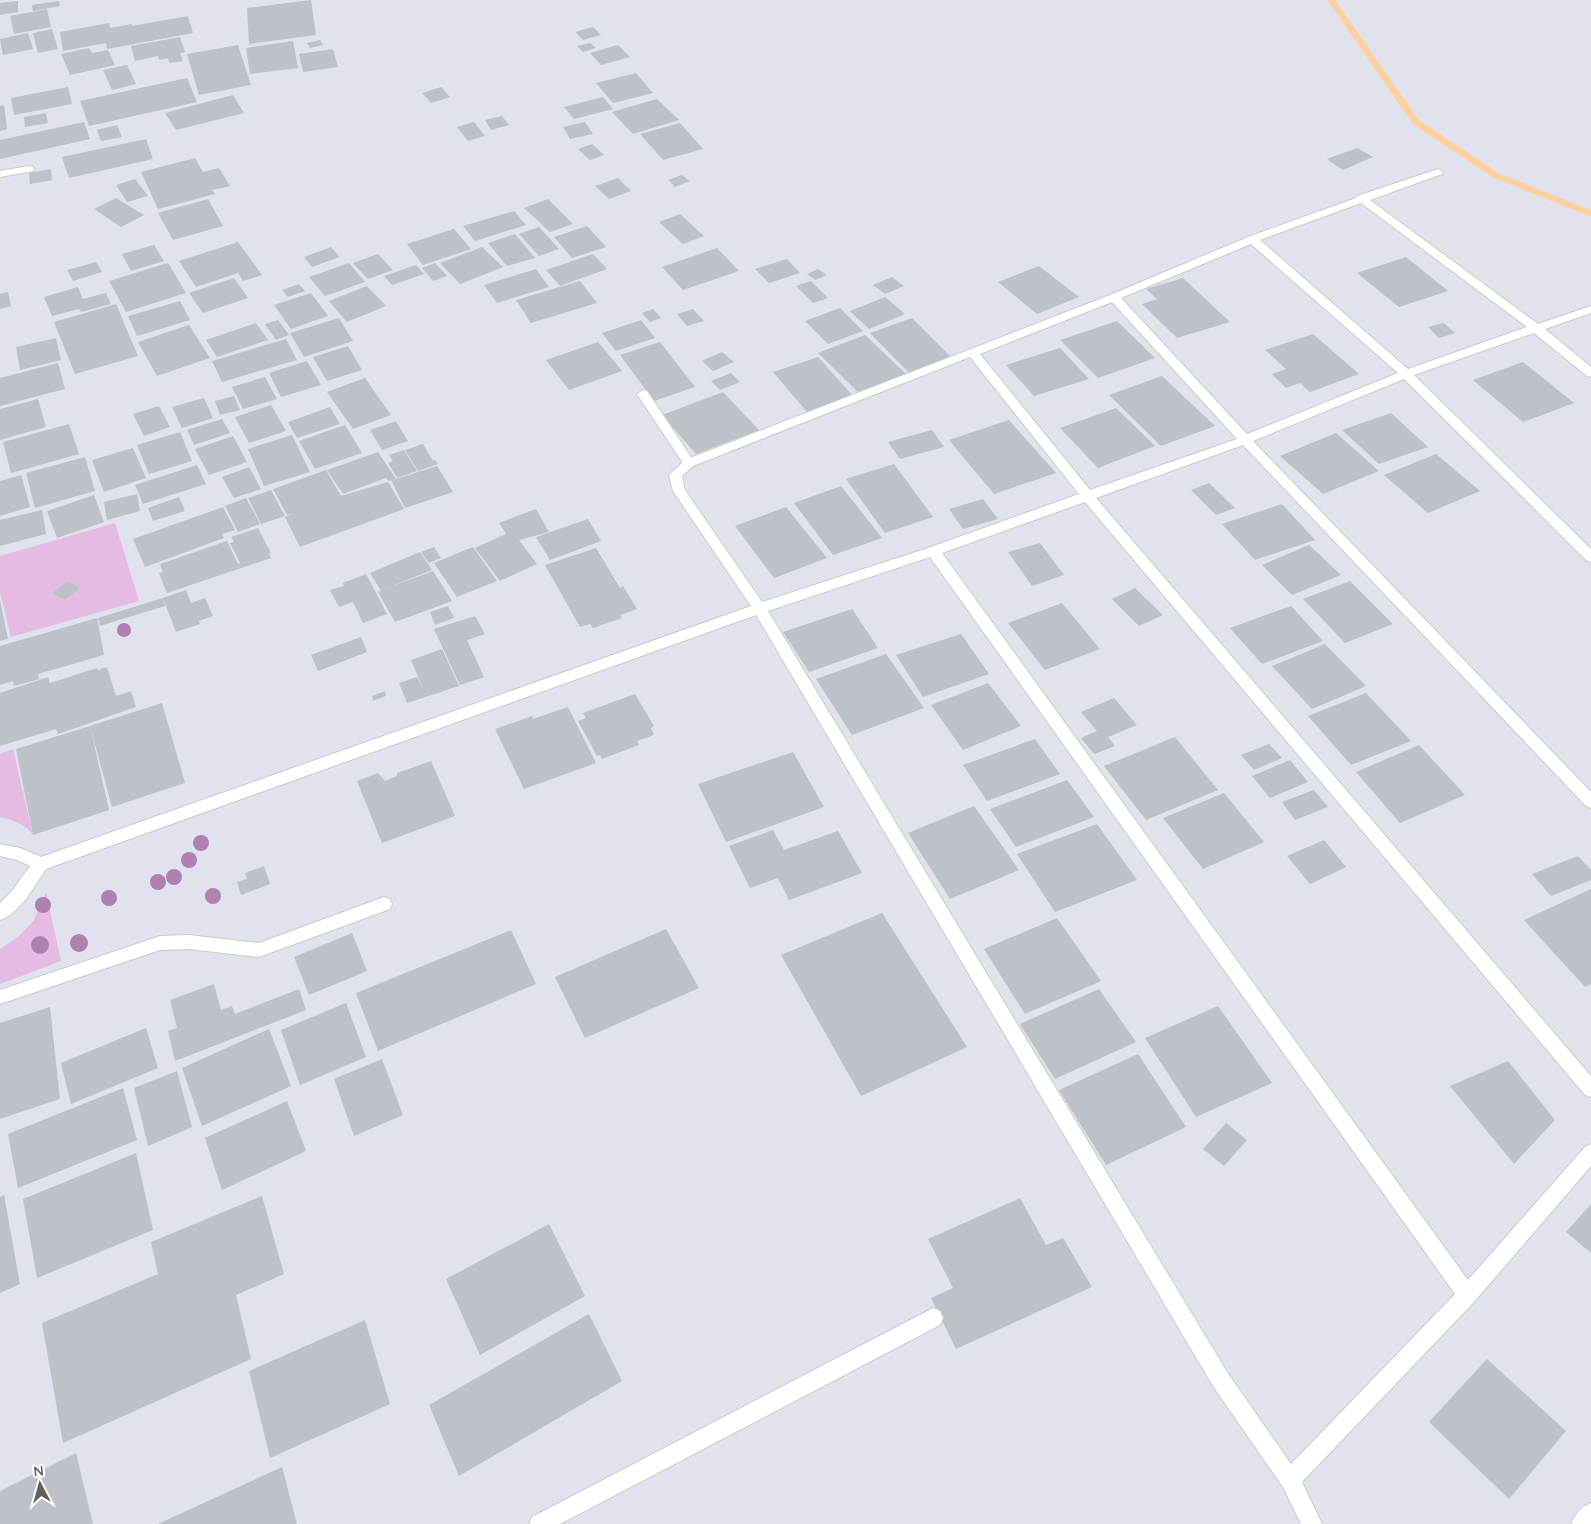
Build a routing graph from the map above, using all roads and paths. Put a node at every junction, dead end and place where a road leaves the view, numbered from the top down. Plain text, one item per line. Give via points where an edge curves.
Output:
1 (29, 169) dead end
2 (1438, 172) dead end
3 (0, 174) edge
4 (1361, 198) junction
5 (1252, 239) junction
6 (1114, 297) junction
7 (1591, 309) edge
8 (1538, 329) junction
9 (973, 353) junction
10 (1591, 373) edge
11 (1406, 374) junction
12 (643, 394) dead end
13 (1245, 440) junction
14 (688, 463) junction
15 (1087, 496) junction
16 (933, 551) junction
17 (1591, 557) edge
18 (759, 608) junction
19 (1591, 802) edge
20 (0, 850) edge
21 (40, 864) junction
22 (384, 904) dead end
23 (0, 913) edge
24 (0, 997) edge
25 (1591, 1089) edge
26 (1591, 1153) edge
27 (1467, 1295) junction
28 (933, 1318) dead end
29 (1290, 1480) junction
30 (1591, 1513) edge
31 (539, 1524) edge
32 (1312, 1524) edge
33 (1581, 1524) edge

1 - 3 street
2 - 4 street
4 - 5 street
4 - 8 street
5 - 6 street
5 - 11 street
6 - 9 street
6 - 13 street
7 - 8 street
8 - 10 street
8 - 11 street
9 - 14 street
9 - 15 street
11 - 13 street
11 - 17 street
12 - 14 street
13 - 15 street
13 - 19 street
14 - 18 street via 674,475 679,491
15 - 16 street
15 - 25 street
16 - 18 street
16 - 27 street
18 - 21 street
18 - 29 street via 1220,1379
20 - 21 street via 20,854
21 - 23 street via 18,896
22 - 24 street via 259,950 189,942 160,943
26 - 27 street
27 - 29 street
28 - 31 street
29 - 32 street
30 - 33 street

